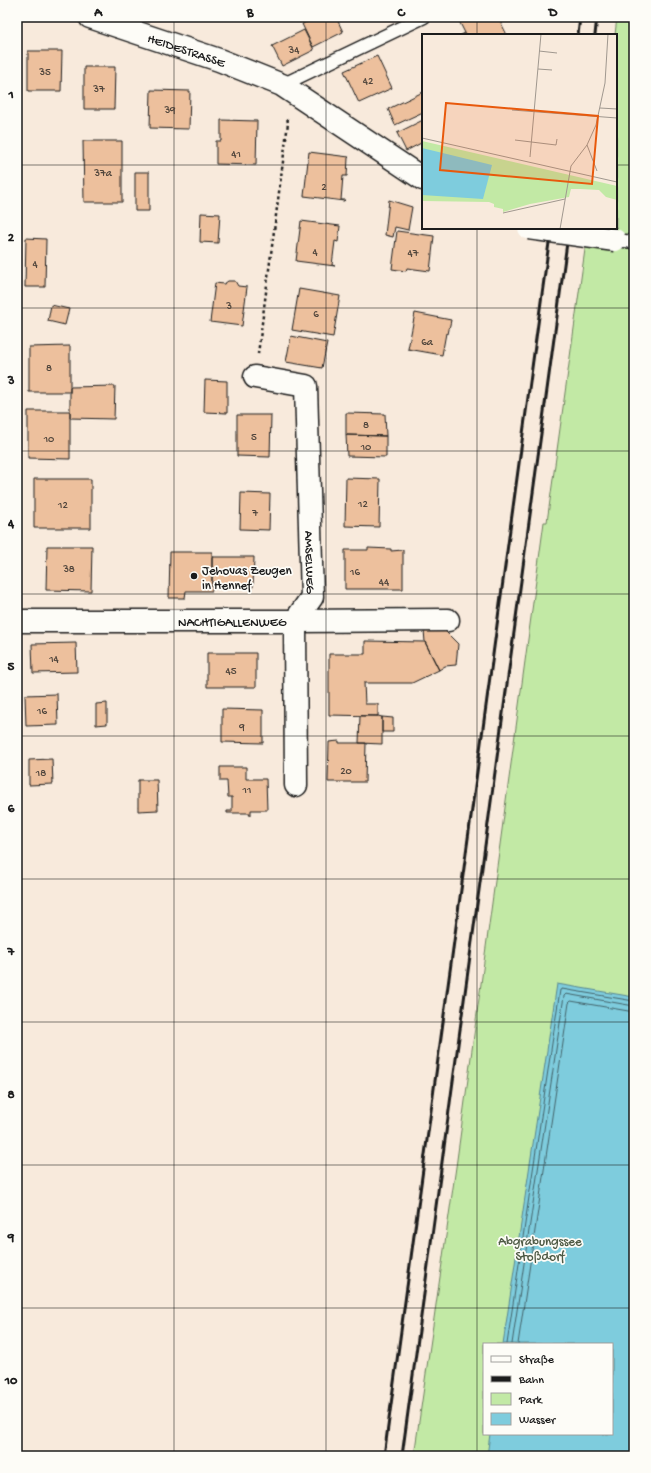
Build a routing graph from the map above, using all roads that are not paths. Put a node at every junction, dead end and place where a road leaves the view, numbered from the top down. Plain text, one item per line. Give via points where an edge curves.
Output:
1 (90, 17) edge
2 (424, 17) edge
3 (282, 85) junction
4 (422, 178) edge
5 (537, 229) edge
6 (625, 241) edge
7 (255, 377) road end
8 (448, 620) dead end
9 (17, 621) edge
10 (296, 621) junction
11 (296, 785) dead end

1 - 3 street, HEIDESTRASSE via 220,60
2 - 3 lane
3 - 4 street, HEIDESTRASSE
5 - 6 street, bridge
7 - 10 street, AMSELWEG via 306,386 312,597
8 - 10 street, NACHTIGALLENWEG
9 - 10 street, NACHTIGALLENWEG
10 - 11 street

